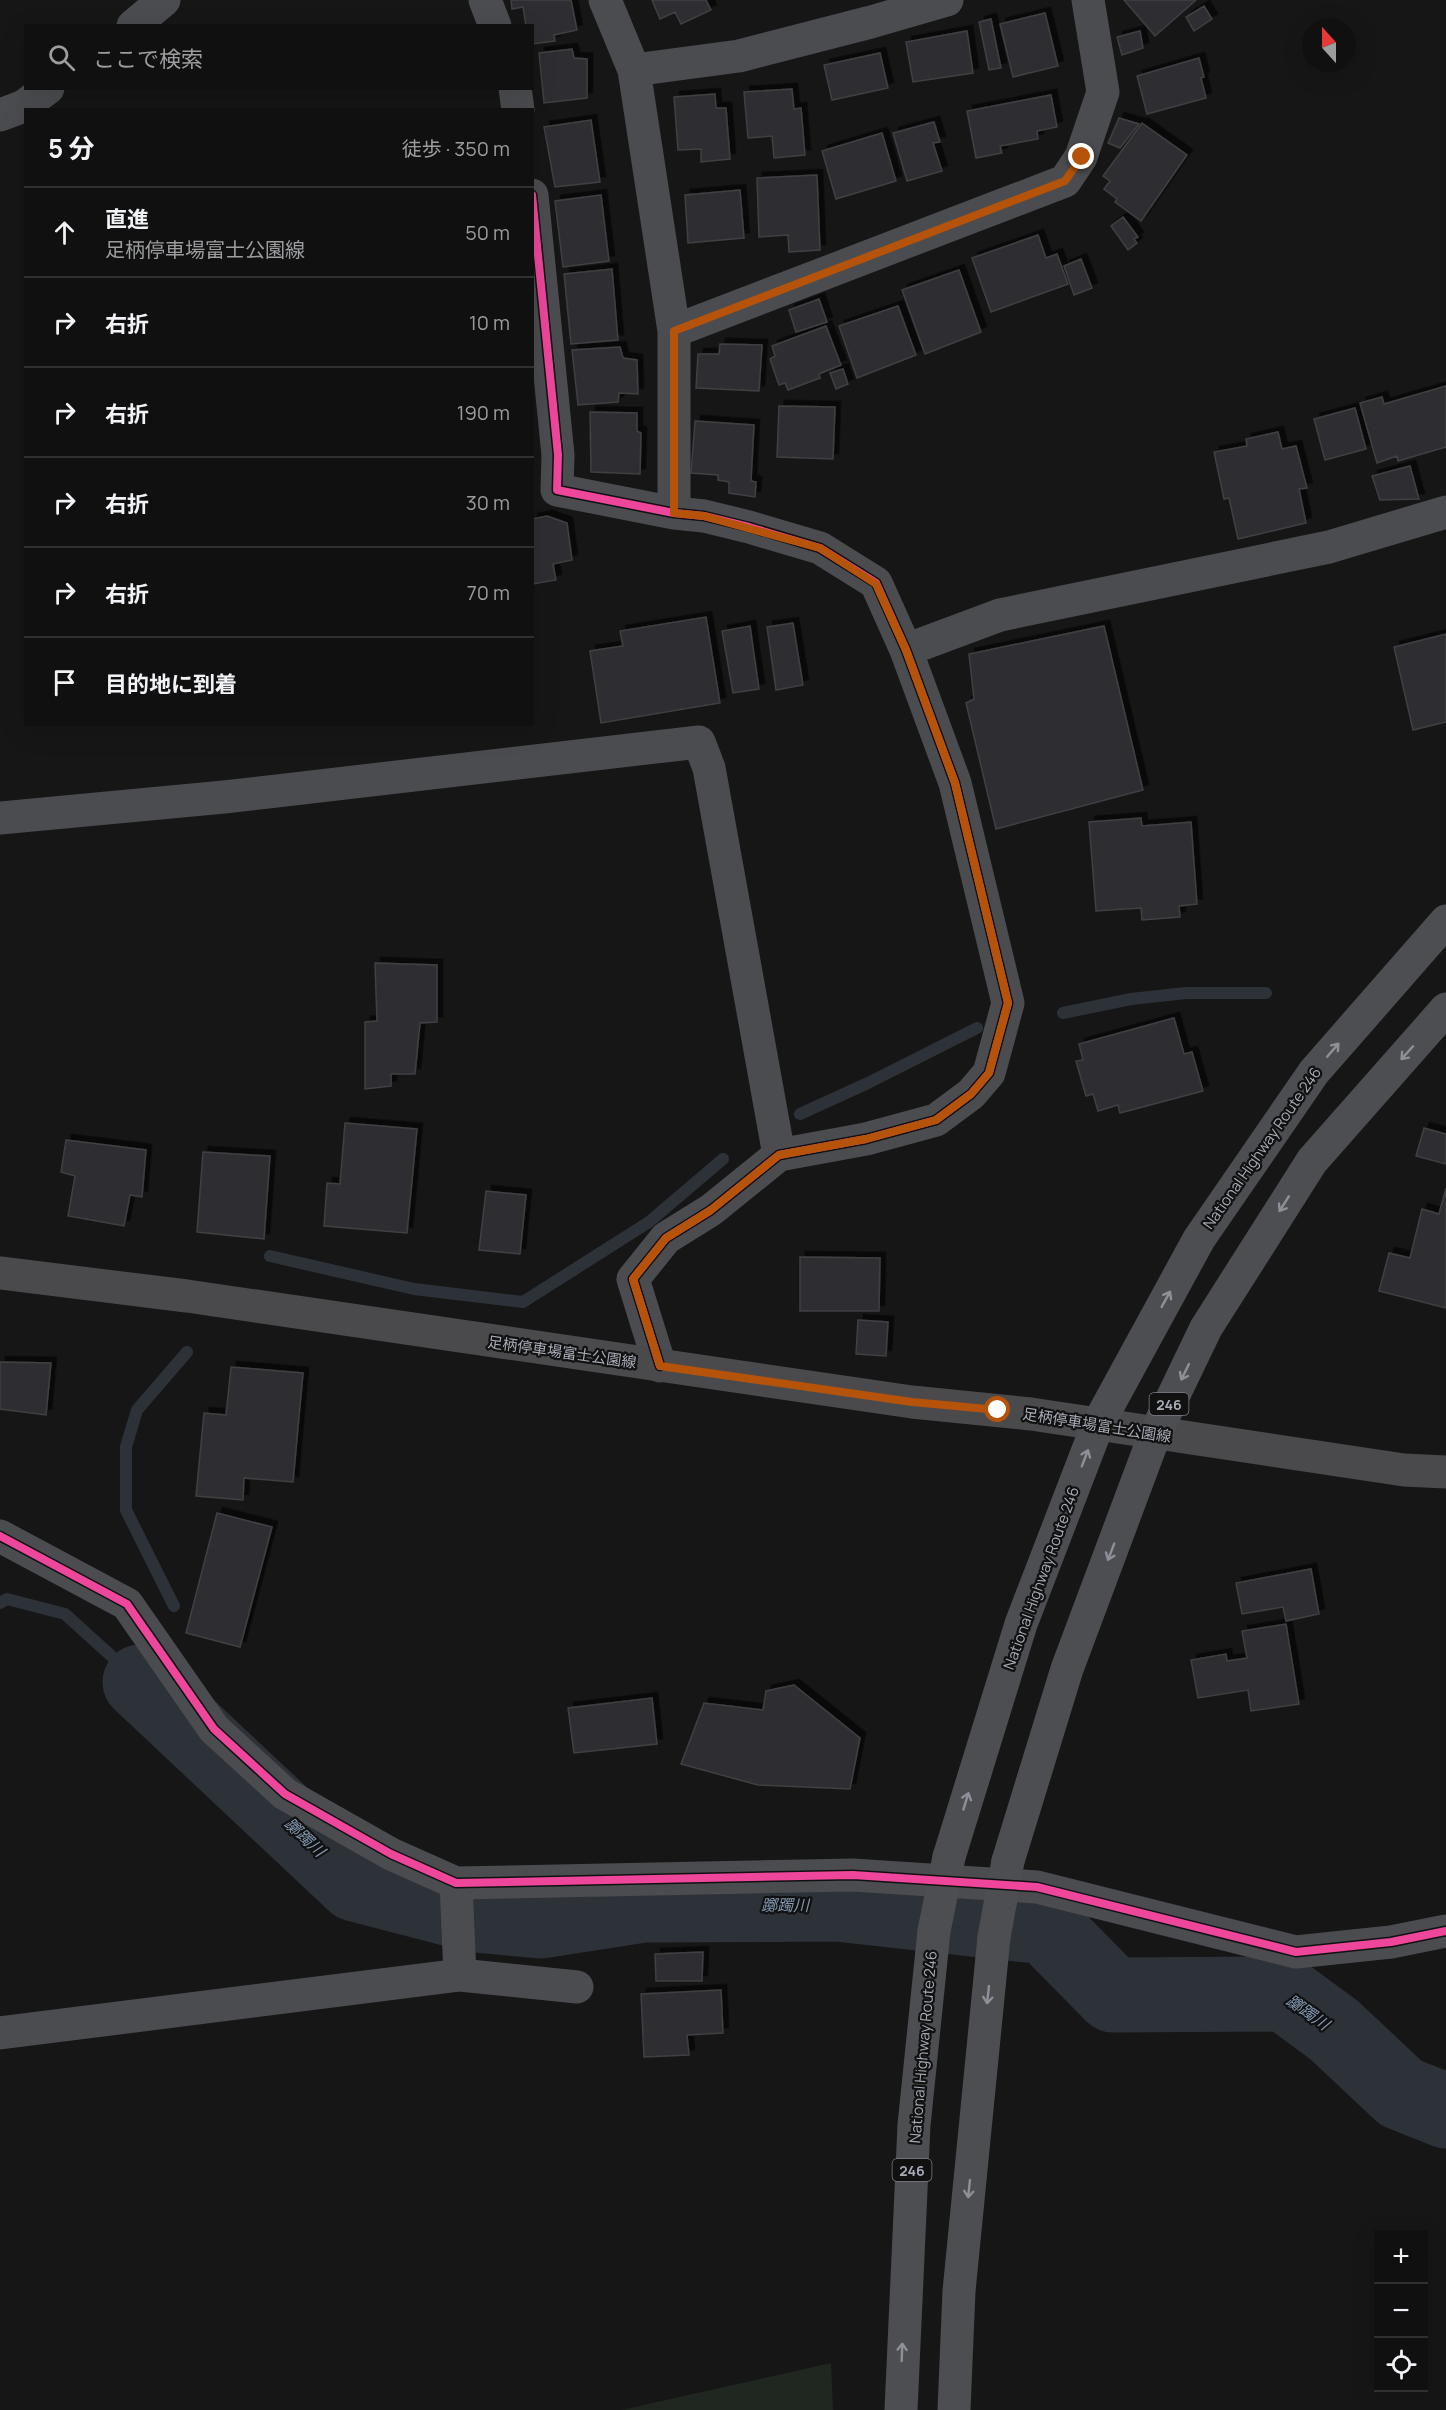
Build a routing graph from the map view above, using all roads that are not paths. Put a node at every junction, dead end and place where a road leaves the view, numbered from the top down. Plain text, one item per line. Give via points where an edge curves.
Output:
1 (164, 0) edge
2 (485, 0) edge
3 (605, 0) edge
4 (947, 0) edge
5 (1088, 0) edge
6 (135, 24) edge
7 (494, 24) edge
8 (634, 70) junction
9 (45, 90) edge
10 (515, 90) edge
11 (518, 108) edge
12 (0, 115) edge
13 (534, 215) edge
14 (674, 331) junction
15 (1446, 512) edge
16 (674, 513) junction
17 (906, 650) junction
18 (0, 818) edge
19 (1446, 921) edge
20 (1446, 1010) edge
21 (779, 1155) junction
22 (0, 1273) edge
23 (660, 1366) junction
24 (1098, 1424) junction
25 (1155, 1434) junction
26 (1446, 1472) edge
27 (0, 1536) edge
28 (456, 1883) junction
29 (1446, 1931) edge
30 (460, 1974) junction
31 (577, 1987) dead end
32 (0, 2033) edge
33 (901, 2410) edge
34 (954, 2410) edge

1 - 6 street
2 - 7 street
3 - 8 street
4 - 8 street via 739,56
5 - 14 street via 1103,92 1082,157 1065,181
8 - 14 street
9 - 12 street via 24,106
10 - 11 street
13 - 16 street via 558,455 557,490
14 - 16 street
15 - 17 street via 1329,547 1000,615
16 - 17 street via 704,516 820,548 876,584
17 - 21 street via 955,783 1008,1003 989,1073 971,1094 936,1120 866,1139
18 - 21 street via 224,797 699,742 709,768
24 -> 19 highway, National Highway Route 246 / 246 via 1199,1239 1307,1082
20 -> 25 highway, 246 via 1312,1161 1206,1328
21 - 23 street via 711,1210 666,1238 633,1279
22 - 23 main road, 足柄停車場富士公園線
23 - 24 main road, 足柄停車場富士公園線
24 - 25 main road, 足柄停車場富士公園線
33 -> 24 highway, National Highway Route 246 / 246, bridge via 914,2125 934,1931 949,1857 1021,1624
25 - 26 main road, 足柄停車場富士公園線 via 1404,1470
25 -> 34 highway, 246, bridge via 1067,1669 1008,1861 994,1937 959,2290
27 - 28 street via 127,1604 214,1729 285,1794 391,1854
28 - 29 street via 854,1875 1037,1887 1296,1952 1391,1942
28 - 30 street
30 - 31 street
30 - 32 street

